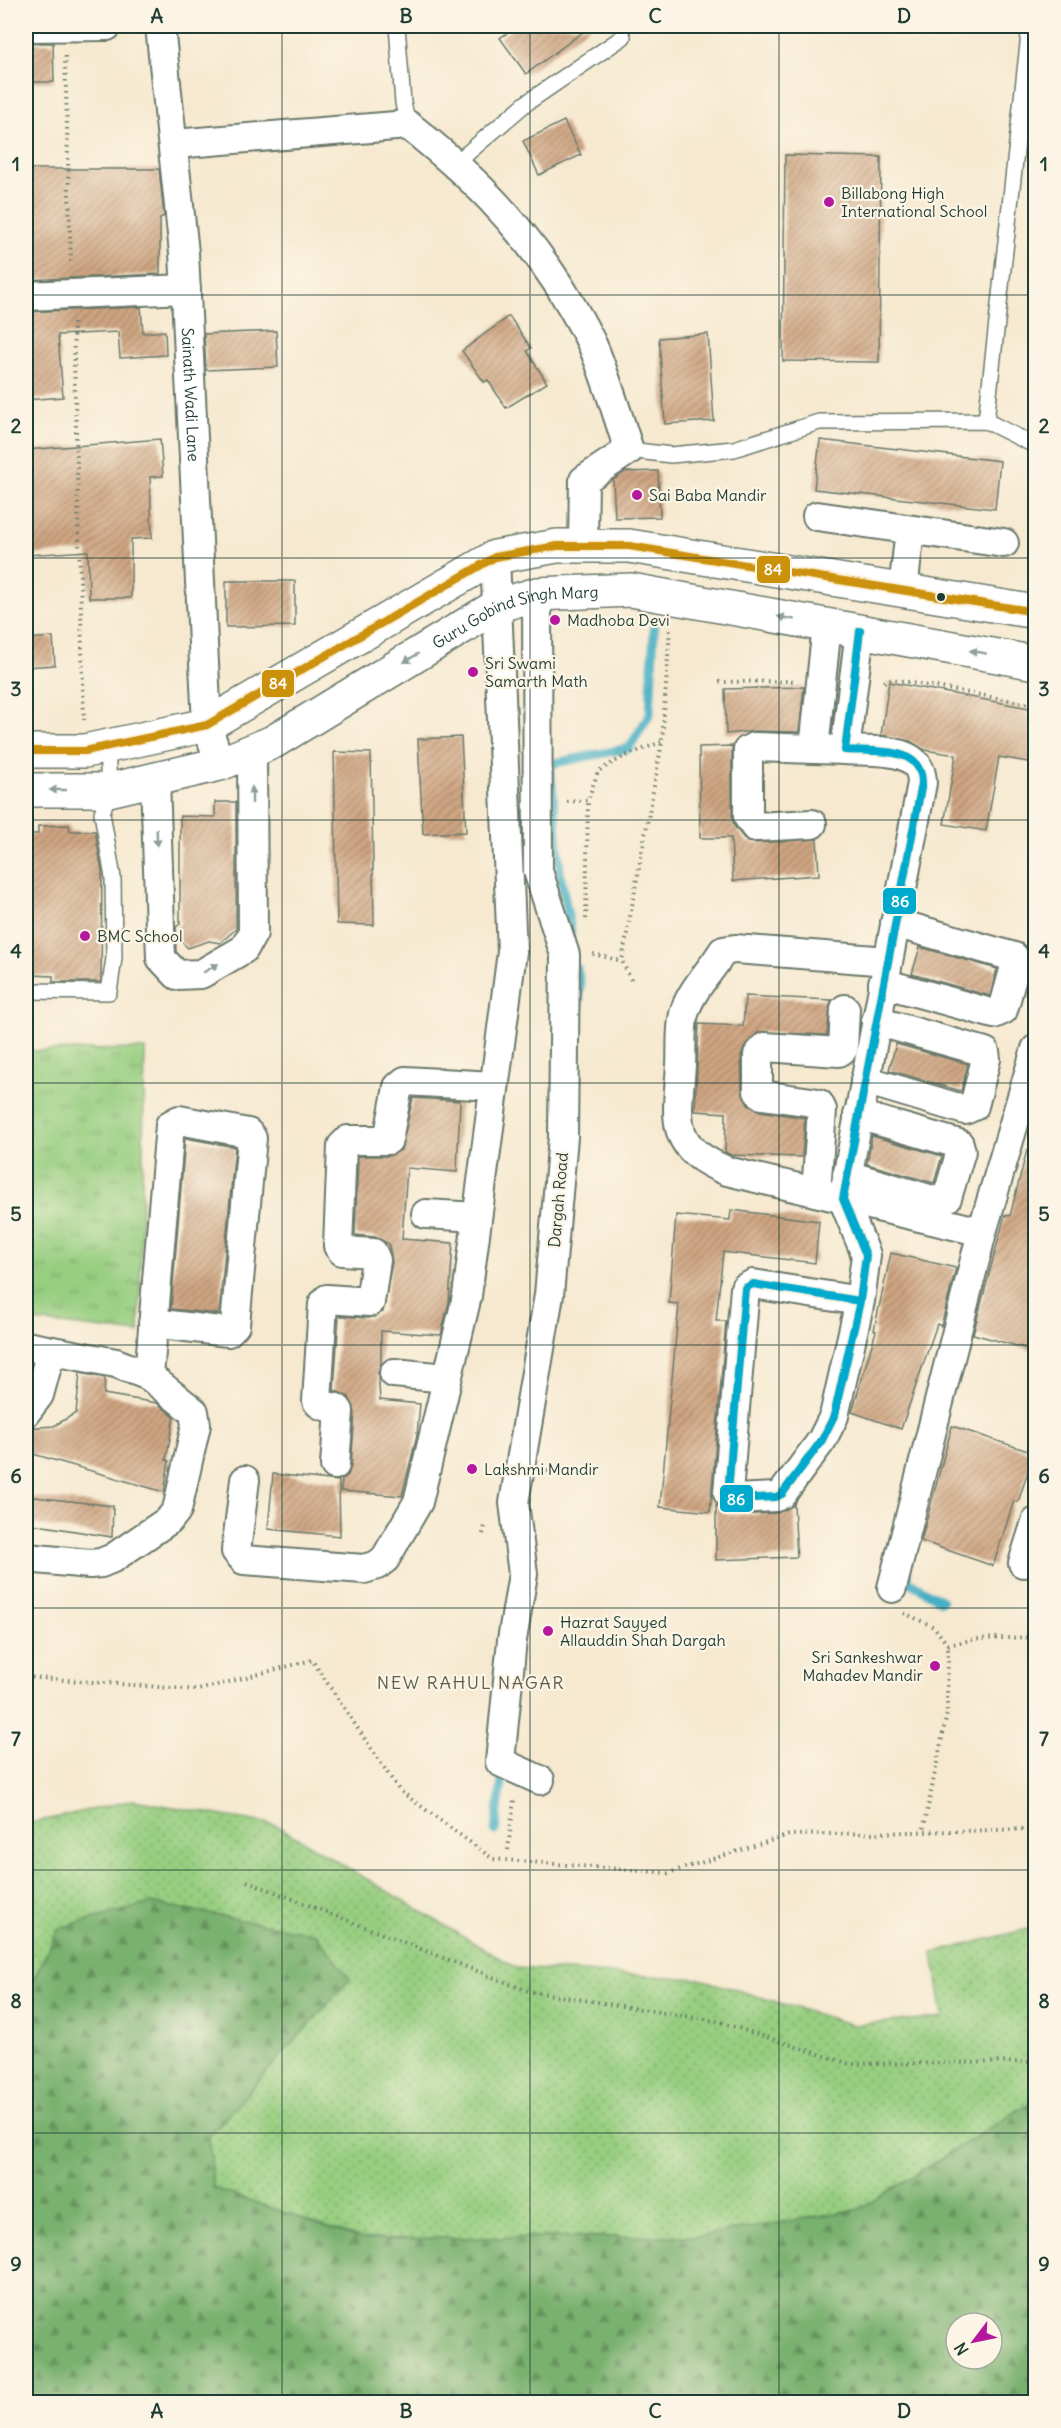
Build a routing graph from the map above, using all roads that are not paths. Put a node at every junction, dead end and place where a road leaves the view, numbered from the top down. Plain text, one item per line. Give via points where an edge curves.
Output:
1 (107, 26) edge
2 (160, 26) edge
3 (397, 26) edge
4 (1030, 26) edge
5 (26, 27) edge
6 (623, 37) dead end
7 (408, 125) junction
8 (174, 144) junction
9 (456, 163) junction
10 (186, 289) junction
11 (26, 296) edge
12 (986, 421) junction
13 (1035, 446) edge
14 (629, 450) junction
15 (817, 516) dead end
16 (910, 530) junction
17 (1004, 543) dead end
18 (583, 545) junction
19 (629, 546) junction
20 (495, 557) junction
21 (631, 590) junction
22 (903, 590) junction
23 (537, 594) junction
24 (497, 606) junction
25 (1035, 612) edge
26 (827, 626) junction
27 (860, 631) junction
28 (1035, 663) edge
29 (822, 677) junction
30 (855, 680) junction
31 (207, 725) junction
32 (96, 748) junction
33 (814, 749) junction
34 (845, 750) junction
35 (26, 751) edge
36 (252, 751) junction
37 (220, 764) junction
38 (155, 779) junction
39 (26, 790) edge
40 (109, 790) junction
41 (812, 824) dead end
42 (895, 923) junction
43 (885, 972) junction
44 (26, 992) edge
45 (845, 1009) dead end
46 (876, 1021) junction
47 (1035, 1049) edge
48 (865, 1080) junction
49 (494, 1086) junction
50 (858, 1115) junction
51 (835, 1189) junction
52 (426, 1214) dead end
53 (477, 1216) junction
54 (982, 1232) junction
55 (860, 1301) junction
56 (153, 1323) junction
57 (38, 1348) edge
58 (394, 1373) dead end
59 (148, 1376) junction
60 (447, 1378) junction
61 (26, 1412) edge
62 (335, 1465) dead end
63 (245, 1480) dead end
64 (1035, 1522) edge
65 (26, 1558) edge
66 (1023, 1563) dead end
67 (892, 1588) road end
68 (529, 1775) road end

1 - 5 street
2 - 8 street, Sainath Wadi Lane
3 - 7 lane
4 - 12 lane
6 - 9 lane via 525,104
7 - 8 street
7 - 9 street
8 - 10 street, Sainath Wadi Lane
9 - 14 street via 531,243 569,301 595,349
10 - 11 street
10 - 31 street, Sainath Wadi Lane
12 - 13 lane
12 - 14 lane via 819,422 734,449 671,455
14 - 18 street via 584,480
15 - 16 street
16 - 17 street
16 - 22 street
18 - 19 street
18 - 20 street
19 - 21 street
19 - 22 street
20 - 24 street
20 - 31 street
21 - 23 street, Guru Gobind Singh Marg
26 -> 21 street, Guru Gobind Singh Marg
22 - 25 street
23 - 24 street, Guru Gobind Singh Marg
23 - 68 street, Dargah Road via 538,871 565,955 563,1137 549,1295 514,1503 523,1574 500,1762
24 -> 36 street, Guru Gobind Singh Marg
24 - 49 street via 500,902 512,952
26 - 27 street, Guru Gobind Singh Marg
26 - 29 street
28 -> 27 street, Guru Gobind Singh Marg
27 - 30 street
29 - 30 street
29 - 33 street
30 - 34 street
31 - 32 street
31 - 37 street, Sainath Wadi Lane
32 - 35 street
32 - 40 lane
33 - 34 street
33 - 41 street via 754,747 747,755 750,823
34 - 42 street via 909,756 922,772
36 - 37 street, Guru Gobind Singh Marg
38 -> 36 street via 161,958 177,975 201,974 244,949 253,933
37 - 38 street, Guru Gobind Singh Marg
38 - 40 street, Guru Gobind Singh Marg
40 -> 39 street, Guru Gobind Singh Marg
40 - 44 lane via 102,813 112,878 114,958 109,992
42 - 43 street
42 - 43 street via 1014,957 1016,963 1003,1010 994,1014
43 - 46 street
43 - 51 street via 735,948 723,951 684,1014 677,1123 687,1146 705,1162 727,1171
45 - 51 street via 843,1049 839,1052 765,1047 758,1055 758,1091 762,1095 819,1104
46 - 48 street
46 - 48 street via 985,1052 986,1059 974,1106 965,1110
47 - 54 street
48 - 50 street
49 - 53 street
49 - 62 street via 405,1081 398,1087 388,1140 348,1140 342,1146 339,1249 372,1253 376,1260 370,1302 327,1299 323,1304 317,1401 339,1411
50 - 51 street
50 - 51 street via 959,1144 961,1151 947,1198 939,1202
51 - 54 street
51 - 55 street via 866,1255
52 - 53 street
53 - 60 street via 467,1296
54 - 67 street
55 - 55 street via 834,1416 822,1440 782,1494 729,1497 743,1291 753,1284
56 - 56 street via 228,1332 235,1325 252,1138 248,1132 179,1120 170,1125
56 - 59 street
57 - 59 street via 116,1363
57 - 61 street via 39,1395
58 - 60 street
59 - 65 street via 194,1412 196,1425 177,1510 169,1520 101,1563
60 - 63 street via 418,1502 385,1559 377,1565 364,1569 240,1558 236,1551
64 - 66 street

